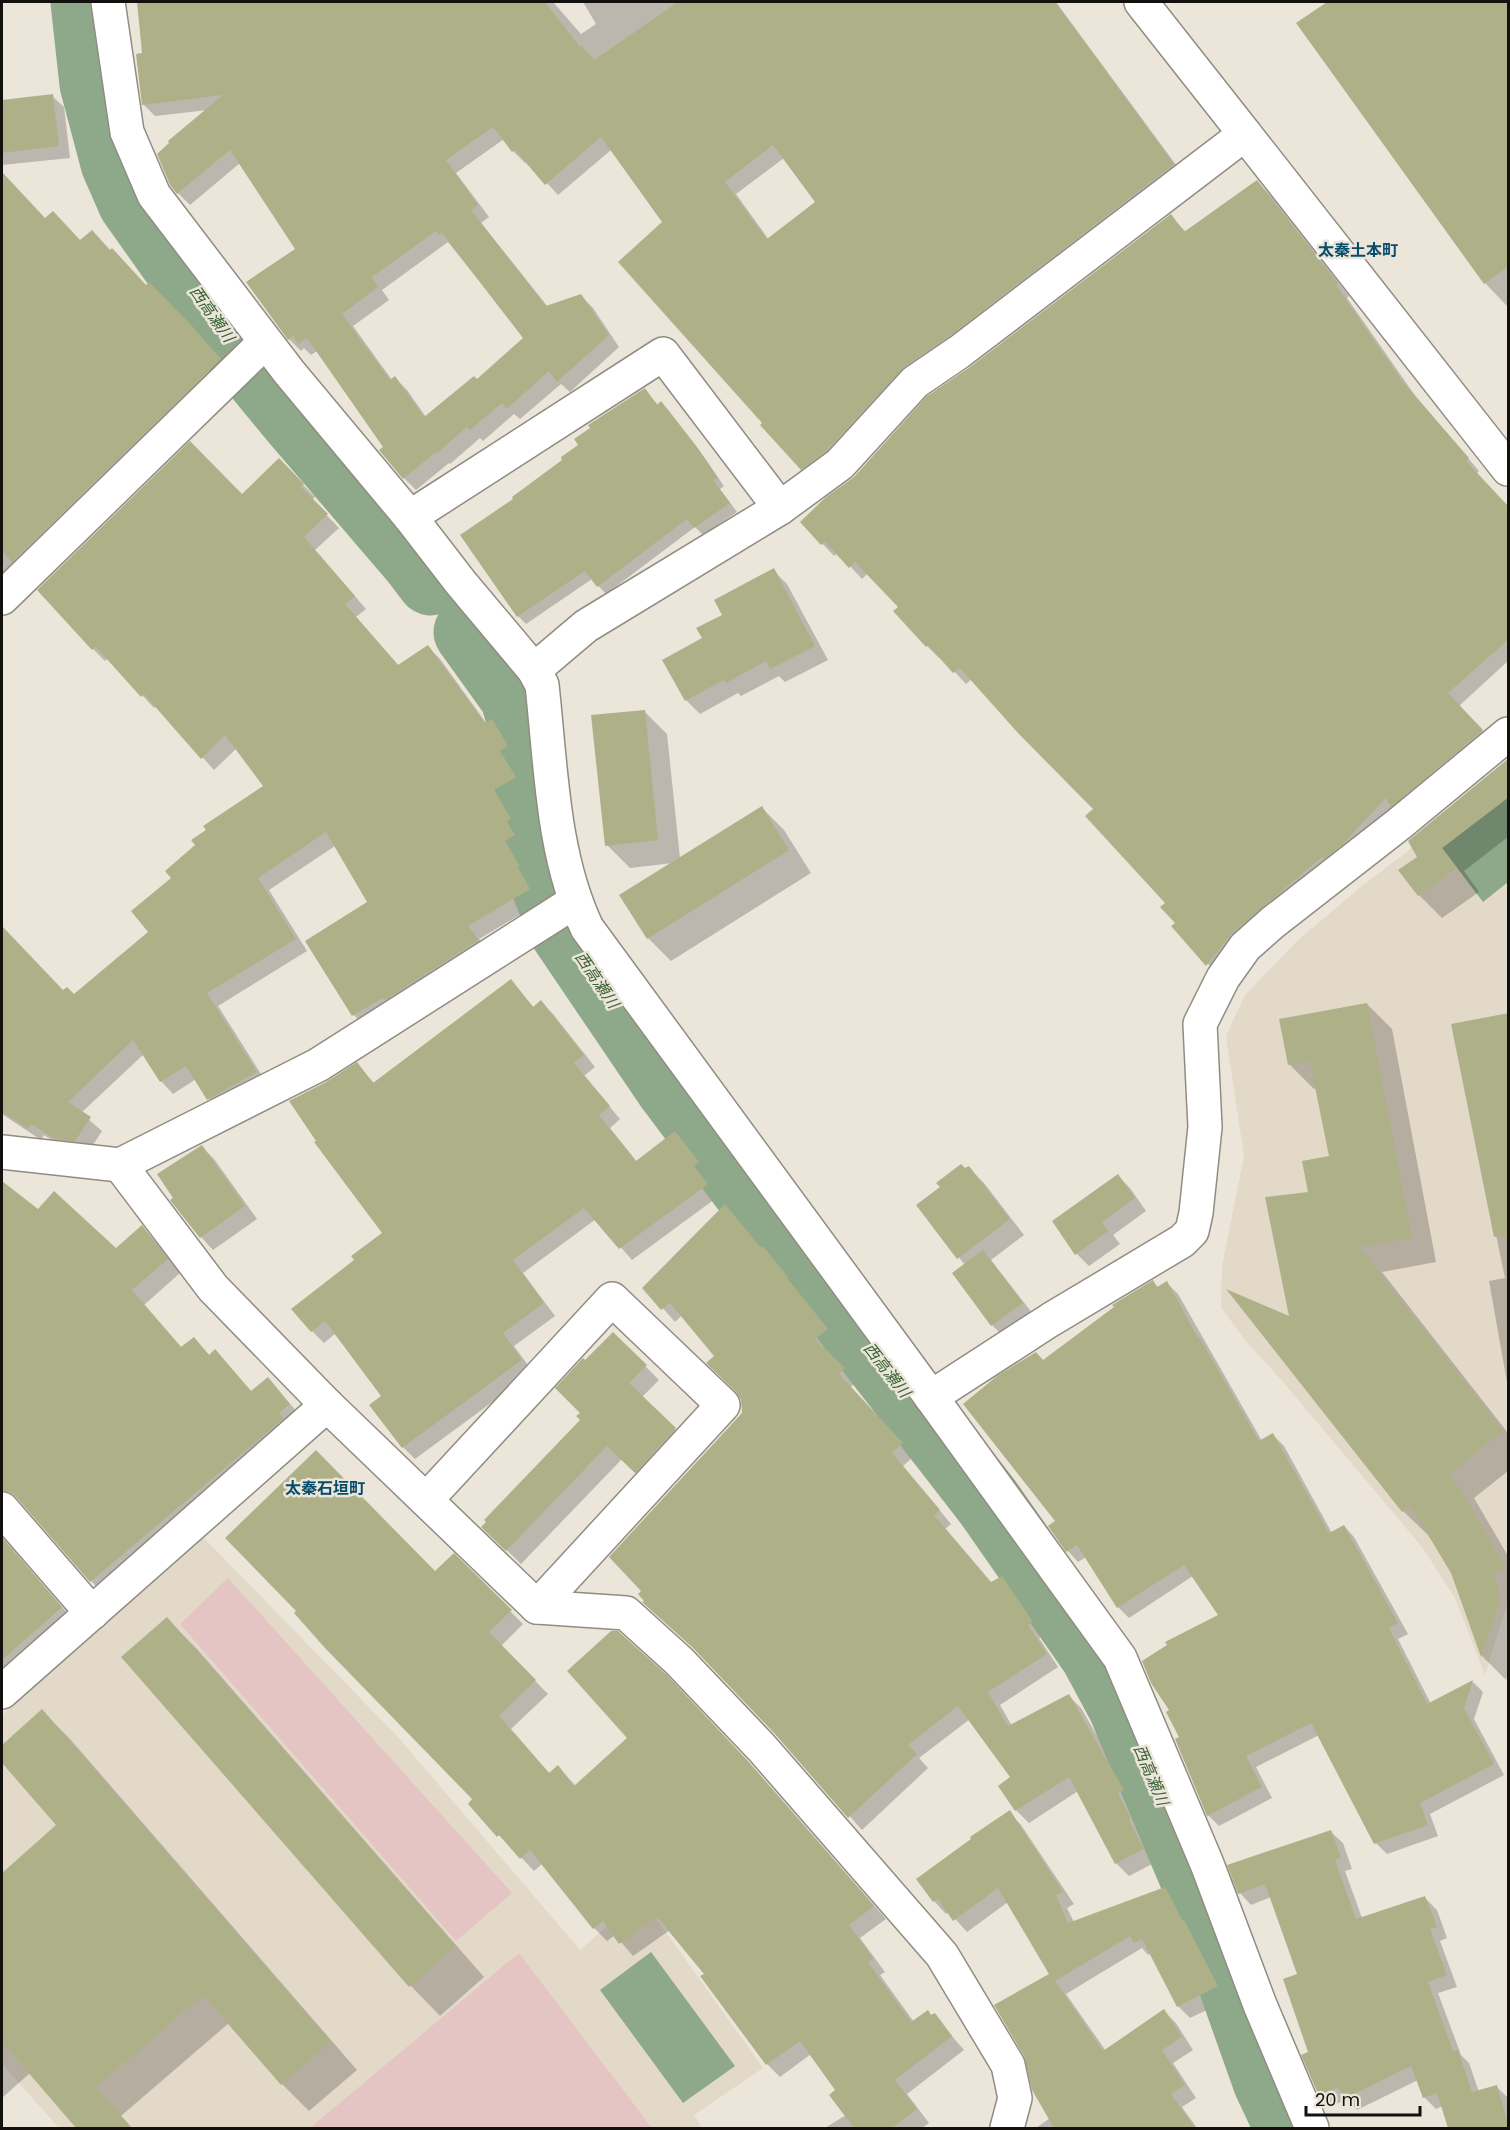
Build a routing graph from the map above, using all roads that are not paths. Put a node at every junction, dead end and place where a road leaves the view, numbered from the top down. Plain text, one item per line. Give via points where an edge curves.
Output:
1 (108, 2) edge
2 (1141, 2) edge
3 (1245, 134) junction
4 (266, 342) junction
5 (1509, 469) edge
6 (780, 508) junction
7 (410, 517) junction
8 (2, 598) edge
9 (534, 670) junction
10 (1509, 734) edge
11 (561, 909) junction
12 (2, 1152) edge
13 (120, 1165) junction
14 (931, 1397) junction
15 (327, 1405) junction
16 (426, 1500) junction
17 (2, 1509) edge
18 (537, 1607) junction
19 (92, 1613) junction
20 (2, 1692) edge
21 (1007, 2128) edge
22 (1312, 2128) edge

1 - 4 street via 127,132 154,195
2 - 3 street
3 - 5 street
3 - 6 street via 915,382 840,464
4 - 7 street
4 - 8 street
6 - 7 street via 663,354
6 - 9 street via 586,626
7 - 9 street
9 - 11 street via 542,685 558,830
10 - 14 street via 1245,947 1223,978 1200,1024 1204,1128 1192,1231 1182,1241
11 - 13 street via 318,1065
11 - 14 street via 586,928
12 - 13 street
13 - 15 street via 213,1288
14 - 22 street via 1120,1658
15 - 16 street
15 - 19 street
16 - 18 street
16 - 18 street via 612,1299 723,1405
17 - 19 street
18 - 21 street via 626,1613 679,1661 761,1747 942,1955 1008,2066 1015,2098
19 - 20 street

